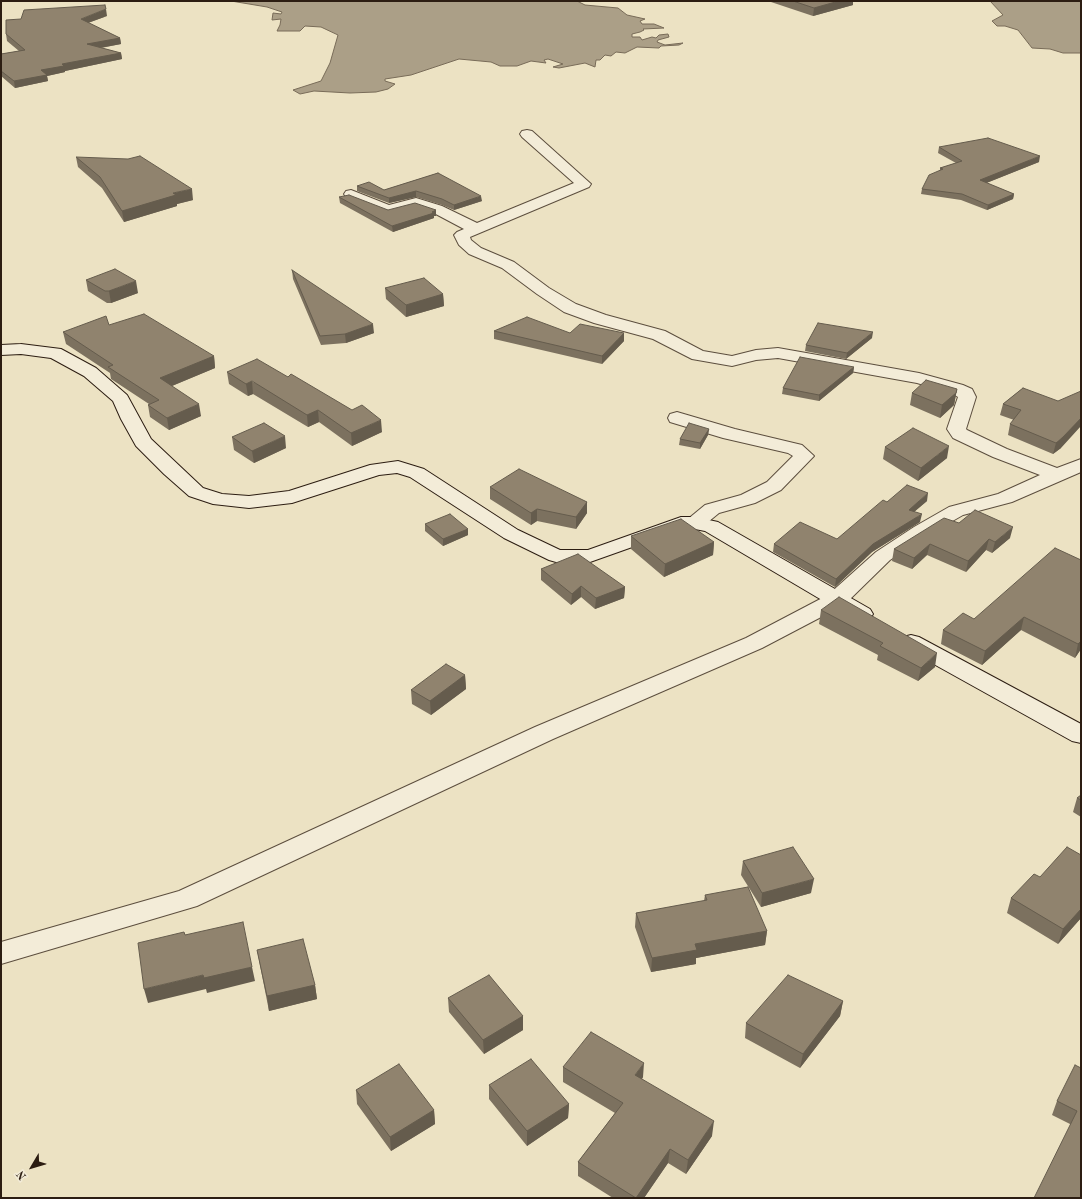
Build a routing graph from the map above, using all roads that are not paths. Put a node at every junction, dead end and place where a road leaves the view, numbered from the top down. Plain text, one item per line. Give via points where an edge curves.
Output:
1 (526, 134) dead end
2 (350, 194) edge
3 (476, 229) junction
4 (1, 350) edge
5 (677, 418) dead end
6 (1081, 464) edge
7 (1057, 475) junction
8 (695, 522) junction
9 (836, 600) junction
10 (1081, 736) edge
11 (1, 953) edge

1 - 3 street via 584,184
2 - 3 street via 389,210 416,202 437,209
3 - 7 street via 462,235 464,242 475,251 508,265 570,308 659,335 698,355 732,361 778,353 919,378 957,389 966,393 967,397 956,429 960,434
4 - 8 street via 21,349 55,353 90,372 121,399 143,442 171,470 196,492 220,500 249,502 292,497 377,469 398,467 417,473 511,534 556,556 590,556 681,523
5 - 8 street via 730,434 795,449 804,456 774,486 748,499 712,509
6 - 7 street
7 - 9 street via 1005,498 956,511 883,556
8 - 9 street via 711,526
9 - 10 street
9 - 11 street via 754,643 544,733 187,899

